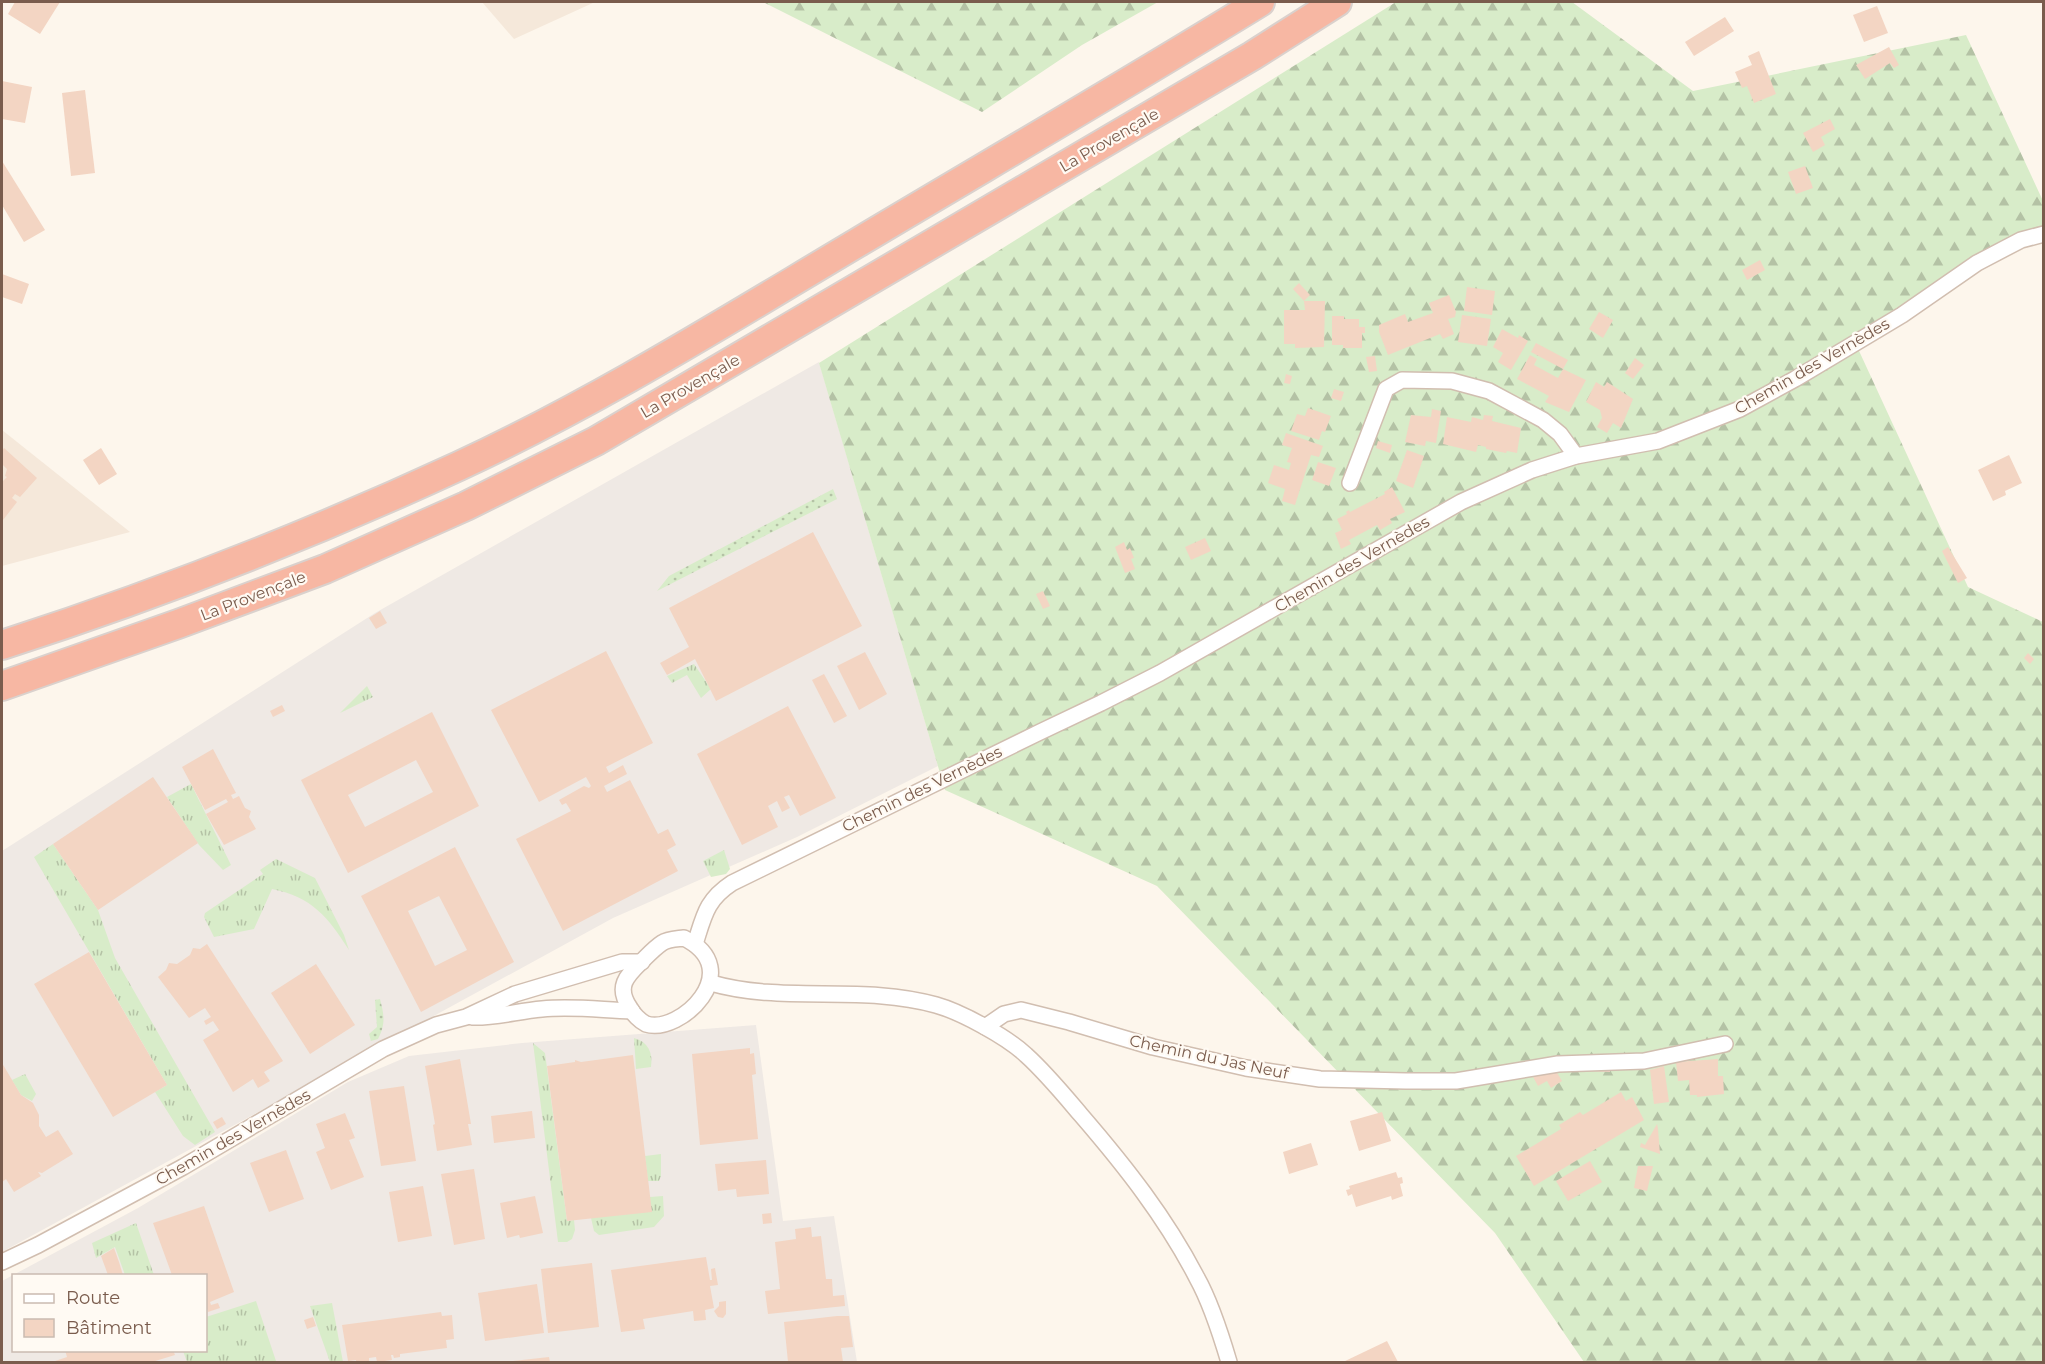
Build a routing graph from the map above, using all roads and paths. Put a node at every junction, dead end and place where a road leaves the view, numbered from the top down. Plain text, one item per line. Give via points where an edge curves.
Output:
1 (1260, 2) edge
2 (1337, 2) edge
3 (2043, 234) edge
4 (1576, 456) junction
5 (1350, 483) dead end
6 (2, 645) edge
7 (2, 686) edge
8 (696, 944) junction
9 (642, 962) junction
10 (711, 983) junction
11 (632, 1011) junction
12 (465, 1017) junction
13 (985, 1027) junction
14 (1725, 1044) dead end
15 (2, 1262) edge
16 (1229, 1362) edge

1 - 6 highway via 579,405 461,465 308,532 209,573
2 - 7 highway, La Provençale via 1242,62 586,446 466,506 325,569
3 - 4 street, Chemin des Vernèdes via 2021,240 1977,263 1892,321 1740,409 1658,441
4 - 5 street via 1560,434 1543,420 1488,391 1452,381 1402,380 1386,389
4 - 8 street, Chemin des Vernèdes via 1532,470 1461,502 1101,704 732,883 709,903
8 - 9 street via 684,938 663,942
8 - 10 street via 709,962
9 - 11 street via 623,985 625,1001
9 - 12 street, Chemin des Vernèdes via 621,962 553,981
10 - 11 street via 695,1004 668,1023 646,1024
10 - 13 street via 762,993 893,996 937,1005
11 - 12 street, Chemin des Vernèdes via 586,1007
12 - 15 street, Chemin des Vernèdes via 436,1024 383,1049 183,1167
13 - 14 street, Chemin du Jas Neuf via 1004,1014 1021,1010 1246,1068 1320,1079 1395,1081 1456,1081 1558,1064 1644,1061
13 - 16 street via 1025,1054 1116,1155 1157,1211 1198,1280

